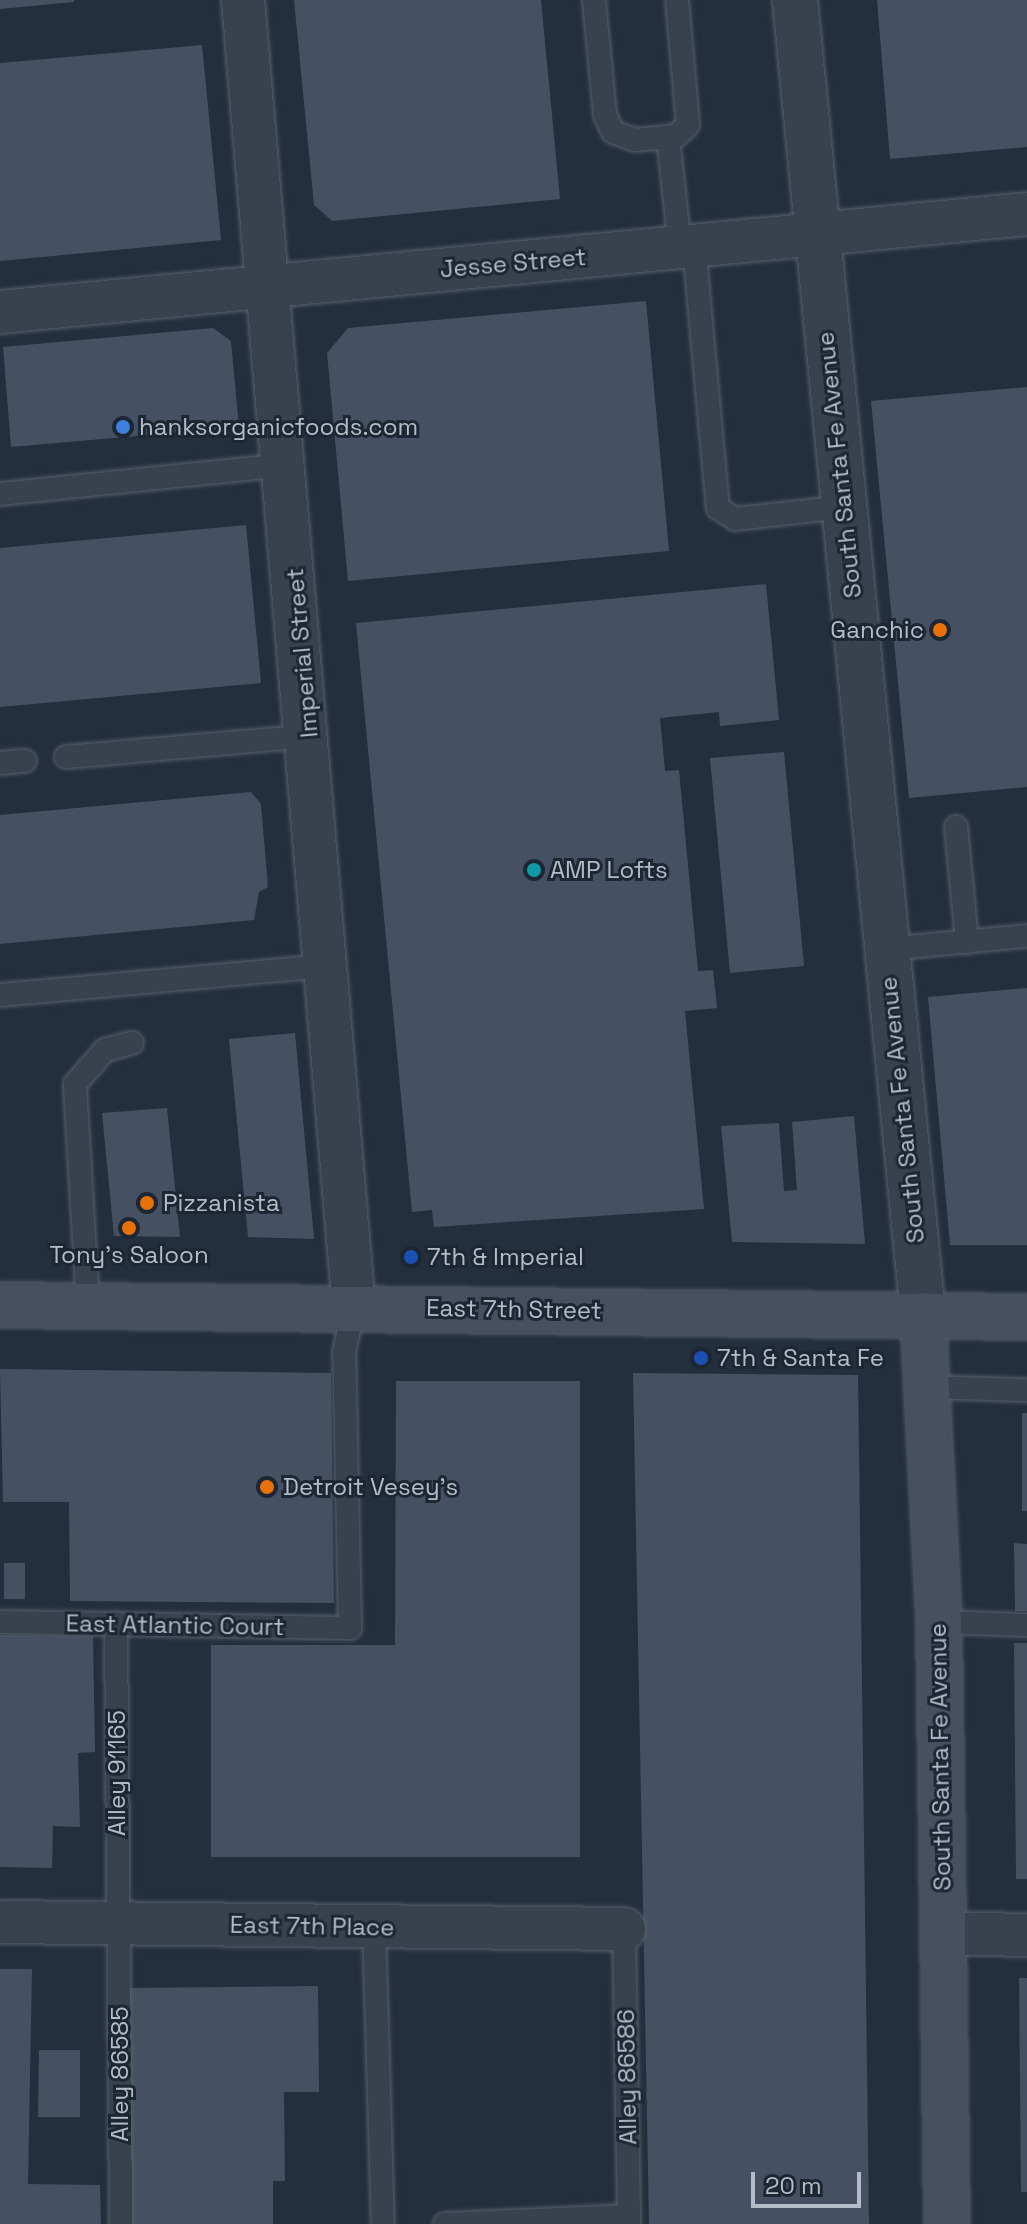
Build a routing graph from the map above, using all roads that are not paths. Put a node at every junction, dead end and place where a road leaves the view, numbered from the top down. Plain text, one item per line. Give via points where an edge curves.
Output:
1 (243, 0) edge
2 (594, 0) edge
3 (677, 0) edge
4 (795, 0) edge
5 (668, 137) junction
6 (1027, 214) edge
7 (816, 234) junction
8 (687, 246) junction
9 (270, 286) junction
10 (0, 312) edge
11 (287, 465) junction
12 (0, 494) edge
13 (843, 507) junction
14 (309, 736) junction
15 (66, 757) dead end
16 (25, 761) dead end
17 (0, 763) edge
18 (956, 827) dead end
19 (1027, 936) edge
20 (967, 942) junction
21 (886, 949) junction
22 (327, 966) junction
23 (0, 995) edge
24 (132, 1043) dead end
25 (0, 1305) edge
26 (88, 1305) junction
27 (354, 1307) junction
28 (923, 1315) junction
29 (1027, 1317) edge
30 (930, 1387) junction
31 (1027, 1390) edge
32 (0, 1622) edge
33 (939, 1622) junction
34 (116, 1623) junction
35 (1027, 1625) edge
36 (0, 1922) edge
37 (119, 1923) junction
38 (374, 1926) junction
39 (624, 1929) joint
40 (943, 1933) junction
41 (1027, 1935) edge
42 (629, 2220) edge
43 (446, 2223) edge
44 (121, 2224) edge
45 (383, 2224) edge
46 (947, 2224) edge

1 - 9 street, Imperial Street
2 - 5 lane via 608,126 623,139
3 - 5 lane via 689,114 684,131
4 - 7 street, South Santa Fe Avenue
5 - 8 lane
6 - 7 street, Jesse Street
7 - 8 street, Jesse Street
7 - 13 street, South Santa Fe Avenue
8 - 9 street, Jesse Street
8 - 13 lane via 718,508 735,519
9 - 10 street, Jesse Street
9 - 11 street, Imperial Street
11 - 12 lane
11 - 14 street, Imperial Street
13 - 21 street, South Santa Fe Avenue
14 - 15 lane
14 - 22 street, Imperial Street
16 - 17 lane
18 - 20 lane
19 - 20 lane
20 - 21 lane
21 - 28 street, South Santa Fe Avenue
22 - 23 lane
22 - 27 street, Imperial Street
24 - 26 lane via 105,1050 75,1084
25 - 26 main road, East 7th Street
26 - 27 main road, East 7th Street
27 - 28 main road, East 7th Street
27 - 34 lane, East Atlantic Court via 344,1352 350,1628
28 - 29 main road, East 7th Street
28 - 30 main road, South Santa Fe Avenue
30 - 31 lane
30 - 33 main road, South Santa Fe Avenue
32 - 34 lane, East Atlantic Court
33 - 35 lane
33 - 40 main road, South Santa Fe Avenue
34 - 37 lane, Alley 91165
36 - 37 street, East 7th Place
37 - 38 street, East 7th Place
37 - 44 lane, Alley 86585
38 - 39 street, East 7th Place
38 - 45 lane
39 - 42 lane, Alley 86586
40 - 41 street
40 - 46 main road, South Santa Fe Avenue
42 - 43 lane

